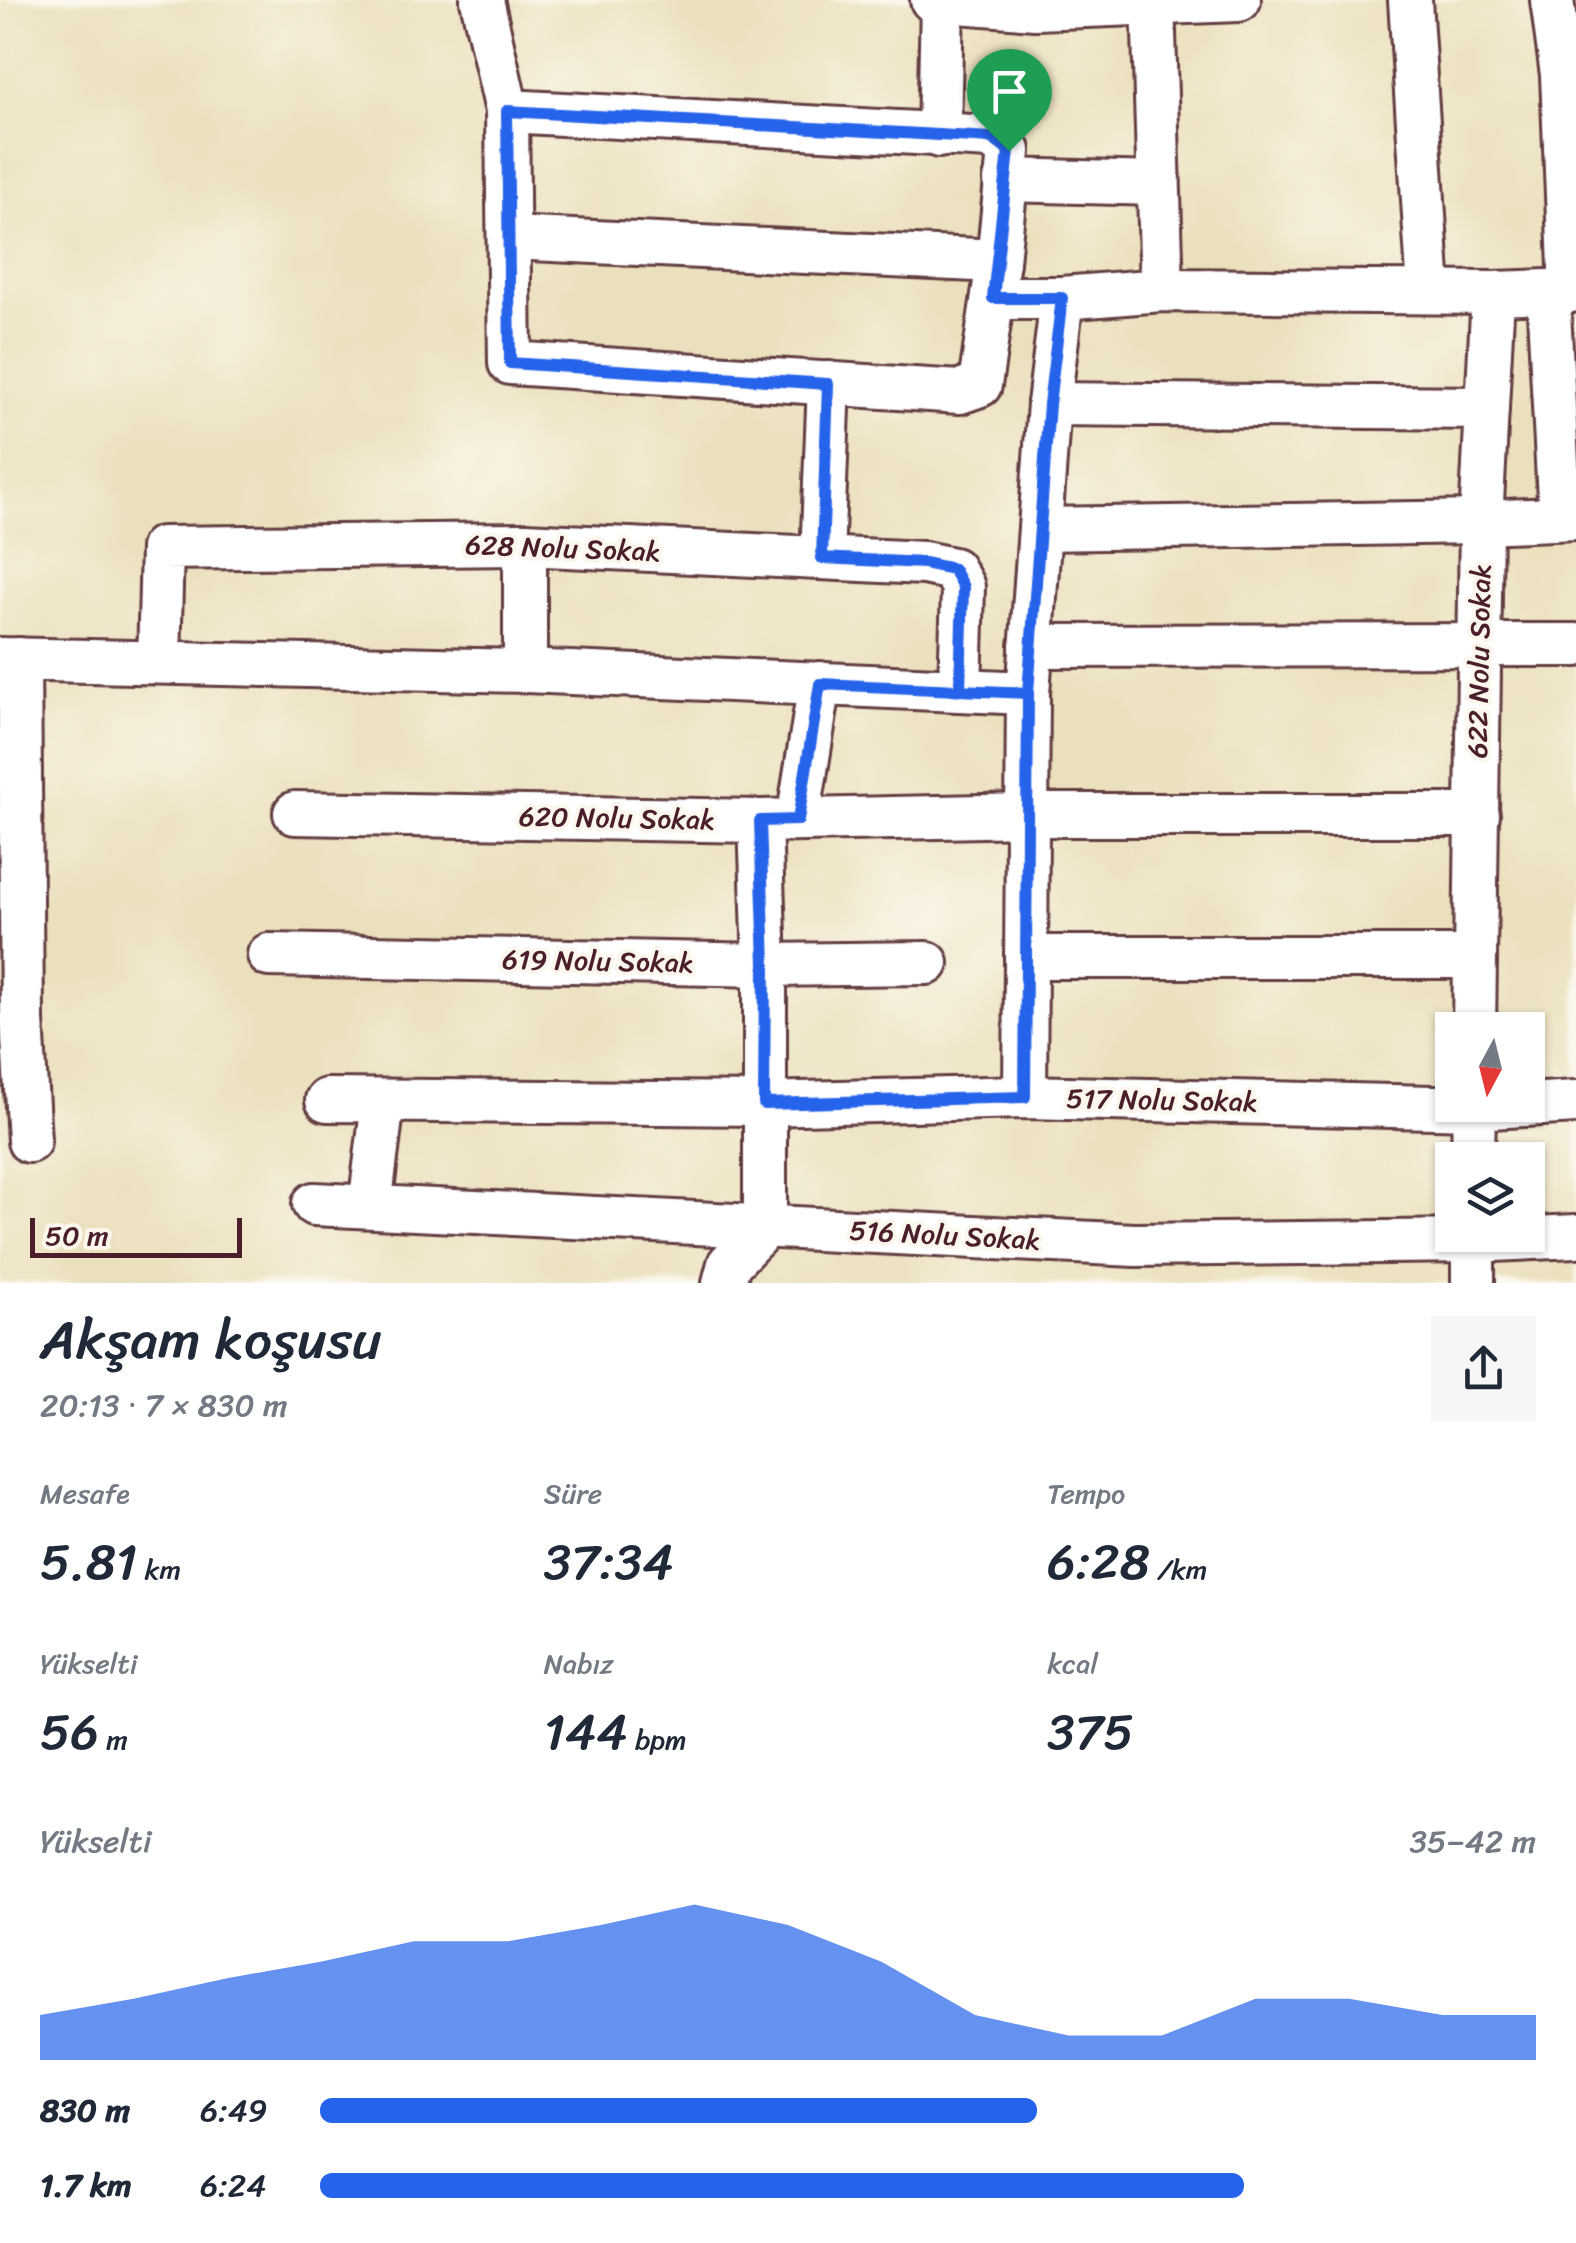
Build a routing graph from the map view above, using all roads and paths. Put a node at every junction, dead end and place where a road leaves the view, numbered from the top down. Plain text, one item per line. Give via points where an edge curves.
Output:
1 (482, 0) edge
2 (932, 0) edge
3 (1239, 0) edge
4 (1410, 0) edge
5 (1552, 0) edge
6 (942, 1) edge
7 (1154, 2) edge
8 (1034, 4) edge
9 (1569, 74) edge
10 (507, 111) junction
11 (939, 136) junction
12 (1006, 180) junction
13 (1158, 184) junction
14 (510, 238) junction
15 (996, 280) junction
16 (1162, 290) junction
17 (1565, 291) edge
18 (1429, 292) junction
19 (1493, 293) junction
20 (1062, 298) junction
21 (828, 384) junction
22 (1565, 401) edge
23 (1049, 404) junction
24 (1487, 408) junction
25 (1568, 518) edge
26 (1481, 522) junction
27 (1040, 528) junction
28 (525, 544) junction
29 (822, 558) junction
30 (1576, 645) edge
31 (1031, 646) junction
32 (1479, 646) junction
33 (10, 659) edge
34 (159, 661) junction
35 (525, 670) junction
36 (820, 684) junction
37 (960, 690) junction
38 (1028, 693) junction
39 (296, 813) dead end
40 (1027, 815) junction
41 (1478, 816) junction
42 (779, 820) junction
43 (269, 955) dead end
44 (1026, 957) junction
45 (1475, 957) junction
46 (928, 963) dead end
47 (765, 964) junction
48 (1474, 1012) edge
49 (11, 1019) edge
50 (1025, 1097) junction
51 (327, 1100) dead end
52 (383, 1102) junction
53 (1576, 1102) edge
54 (1545, 1103) edge
55 (764, 1104) junction
56 (1435, 1105) edge
57 (29, 1141) dead end
58 (314, 1204) dead end
59 (370, 1206) junction
60 (765, 1227) junction
61 (1576, 1236) edge
62 (1473, 1253) edge
63 (724, 1283) edge

1 - 10 street
2 - 6 street
3 - 7 street
4 - 18 street
5 - 9 street
6 - 8 street
6 - 11 street
7 - 8 street
7 - 13 street
9 - 17 street
10 - 11 street
10 - 14 street
11 - 12 street via 992,138 1009,151
12 - 13 street
12 - 15 street
13 - 16 street
14 - 15 street
14 - 21 street via 510,363
15 - 20 street
15 - 21 street via 980,385 960,392
16 - 18 street
16 - 20 street
17 - 19 street
17 - 22 street
18 - 19 street
19 - 24 street, 622 Nolu Sokak
20 - 23 street
21 - 29 street
22 - 25 street
23 - 24 street
23 - 27 street
24 - 26 street, 622 Nolu Sokak
25 - 26 street
26 - 27 street
26 - 32 street, 622 Nolu Sokak
27 - 31 street
28 - 29 street, 628 Nolu Sokak
28 - 34 street, 628 Nolu Sokak via 162,548
28 - 35 street
29 - 37 street, 628 Nolu Sokak via 953,569 963,587
30 - 32 street
31 - 32 street
31 - 38 street
32 - 41 street, 622 Nolu Sokak
33 - 34 street
33 - 49 street
34 - 35 street
35 - 36 street
36 - 37 street
36 - 42 street
37 - 38 street
38 - 40 street
39 - 42 street, 620 Nolu Sokak
40 - 41 street, 620 Nolu Sokak
40 - 42 street, 620 Nolu Sokak
40 - 44 street
41 - 45 street, 622 Nolu Sokak
42 - 47 street
43 - 47 street, 619 Nolu Sokak
44 - 45 street
44 - 50 street
45 - 48 street, 622 Nolu Sokak
46 - 47 street, 619 Nolu Sokak
47 - 55 street
49 - 57 street
50 - 55 street, 517 Nolu Sokak
50 - 56 street, 517 Nolu Sokak
51 - 52 street, 517 Nolu Sokak
52 - 55 street, 517 Nolu Sokak
52 - 59 street
53 - 54 street, 517 Nolu Sokak
55 - 60 street
58 - 59 street, 516 Nolu Sokak
59 - 60 street, 516 Nolu Sokak
60 - 62 street, 516 Nolu Sokak
60 - 63 street via 729,1264
61 - 62 street, 516 Nolu Sokak

